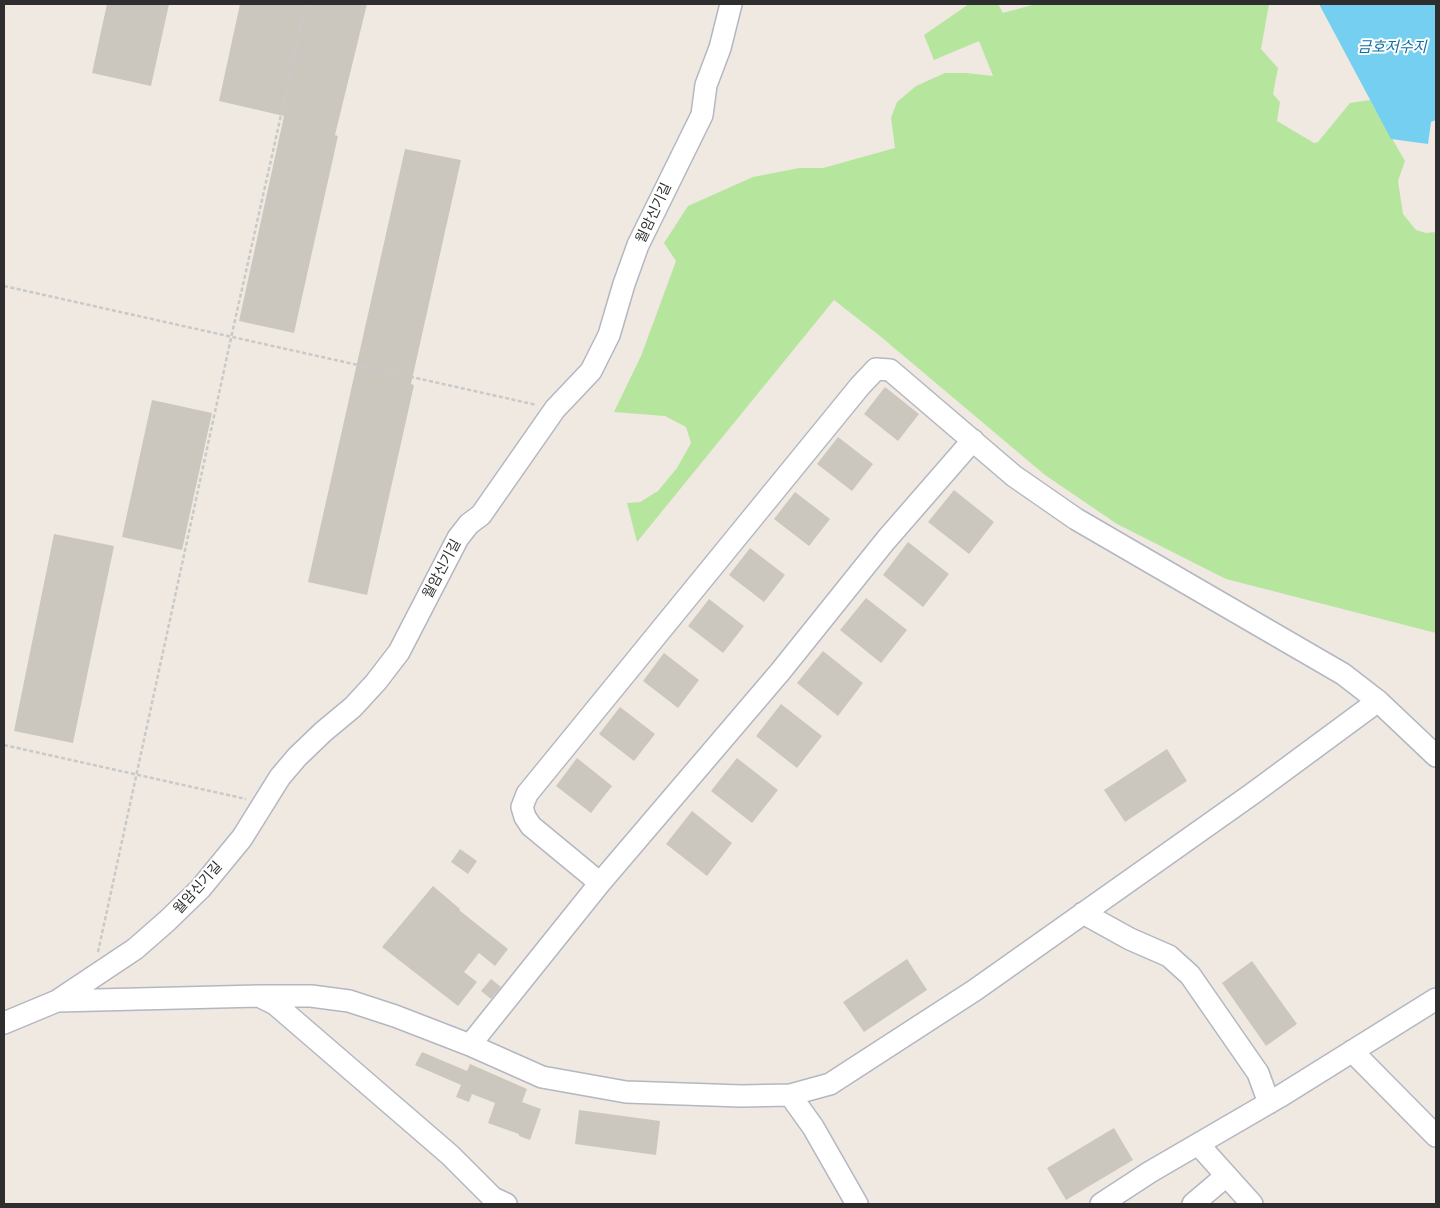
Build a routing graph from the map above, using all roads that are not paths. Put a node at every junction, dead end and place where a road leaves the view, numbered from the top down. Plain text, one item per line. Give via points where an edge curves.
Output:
1 (731, 4) edge
2 (973, 440) junction
3 (1378, 701) junction
4 (1436, 756) edge
5 (600, 883) junction
6 (1083, 914) junction
7 (259, 996) junction
8 (1436, 999) edge
9 (57, 1001) junction
10 (4, 1023) edge
11 (470, 1045) junction
12 (1352, 1051) junction
13 (790, 1095) junction
14 (1269, 1102) junction
15 (1436, 1136) edge
16 (1198, 1144) junction
17 (1226, 1176) junction
18 (506, 1204) edge
19 (857, 1204) edge
20 (1101, 1204) edge
21 (1194, 1204) edge
22 (1252, 1204) edge

1 - 9 street, 월암신기길 via 706,85 702,116 638,244 609,335 592,371 555,409 481,515 458,538 399,652 376,682 297,757 280,777 242,838 200,889 135,949
2 - 3 street via 1014,476 1076,519 1343,674
2 - 5 street
2 - 5 street via 890,370 876,369 860,386 527,794 522,807 531,826
3 - 4 street
3 - 6 street
5 - 11 street
6 - 13 street via 975,990 830,1084
6 - 14 street via 1169,956 1190,975 1258,1074
7 - 9 street
7 - 11 street via 311,996 349,1001
7 - 18 street via 275,1004 450,1155 493,1198
8 - 12 street
9 - 10 street, 월암신기길
11 - 13 street via 542,1077 626,1092
12 - 14 street
12 - 15 street
13 - 19 street via 814,1128
14 - 16 street
16 - 17 street
16 - 20 street
17 - 21 street
17 - 22 street

